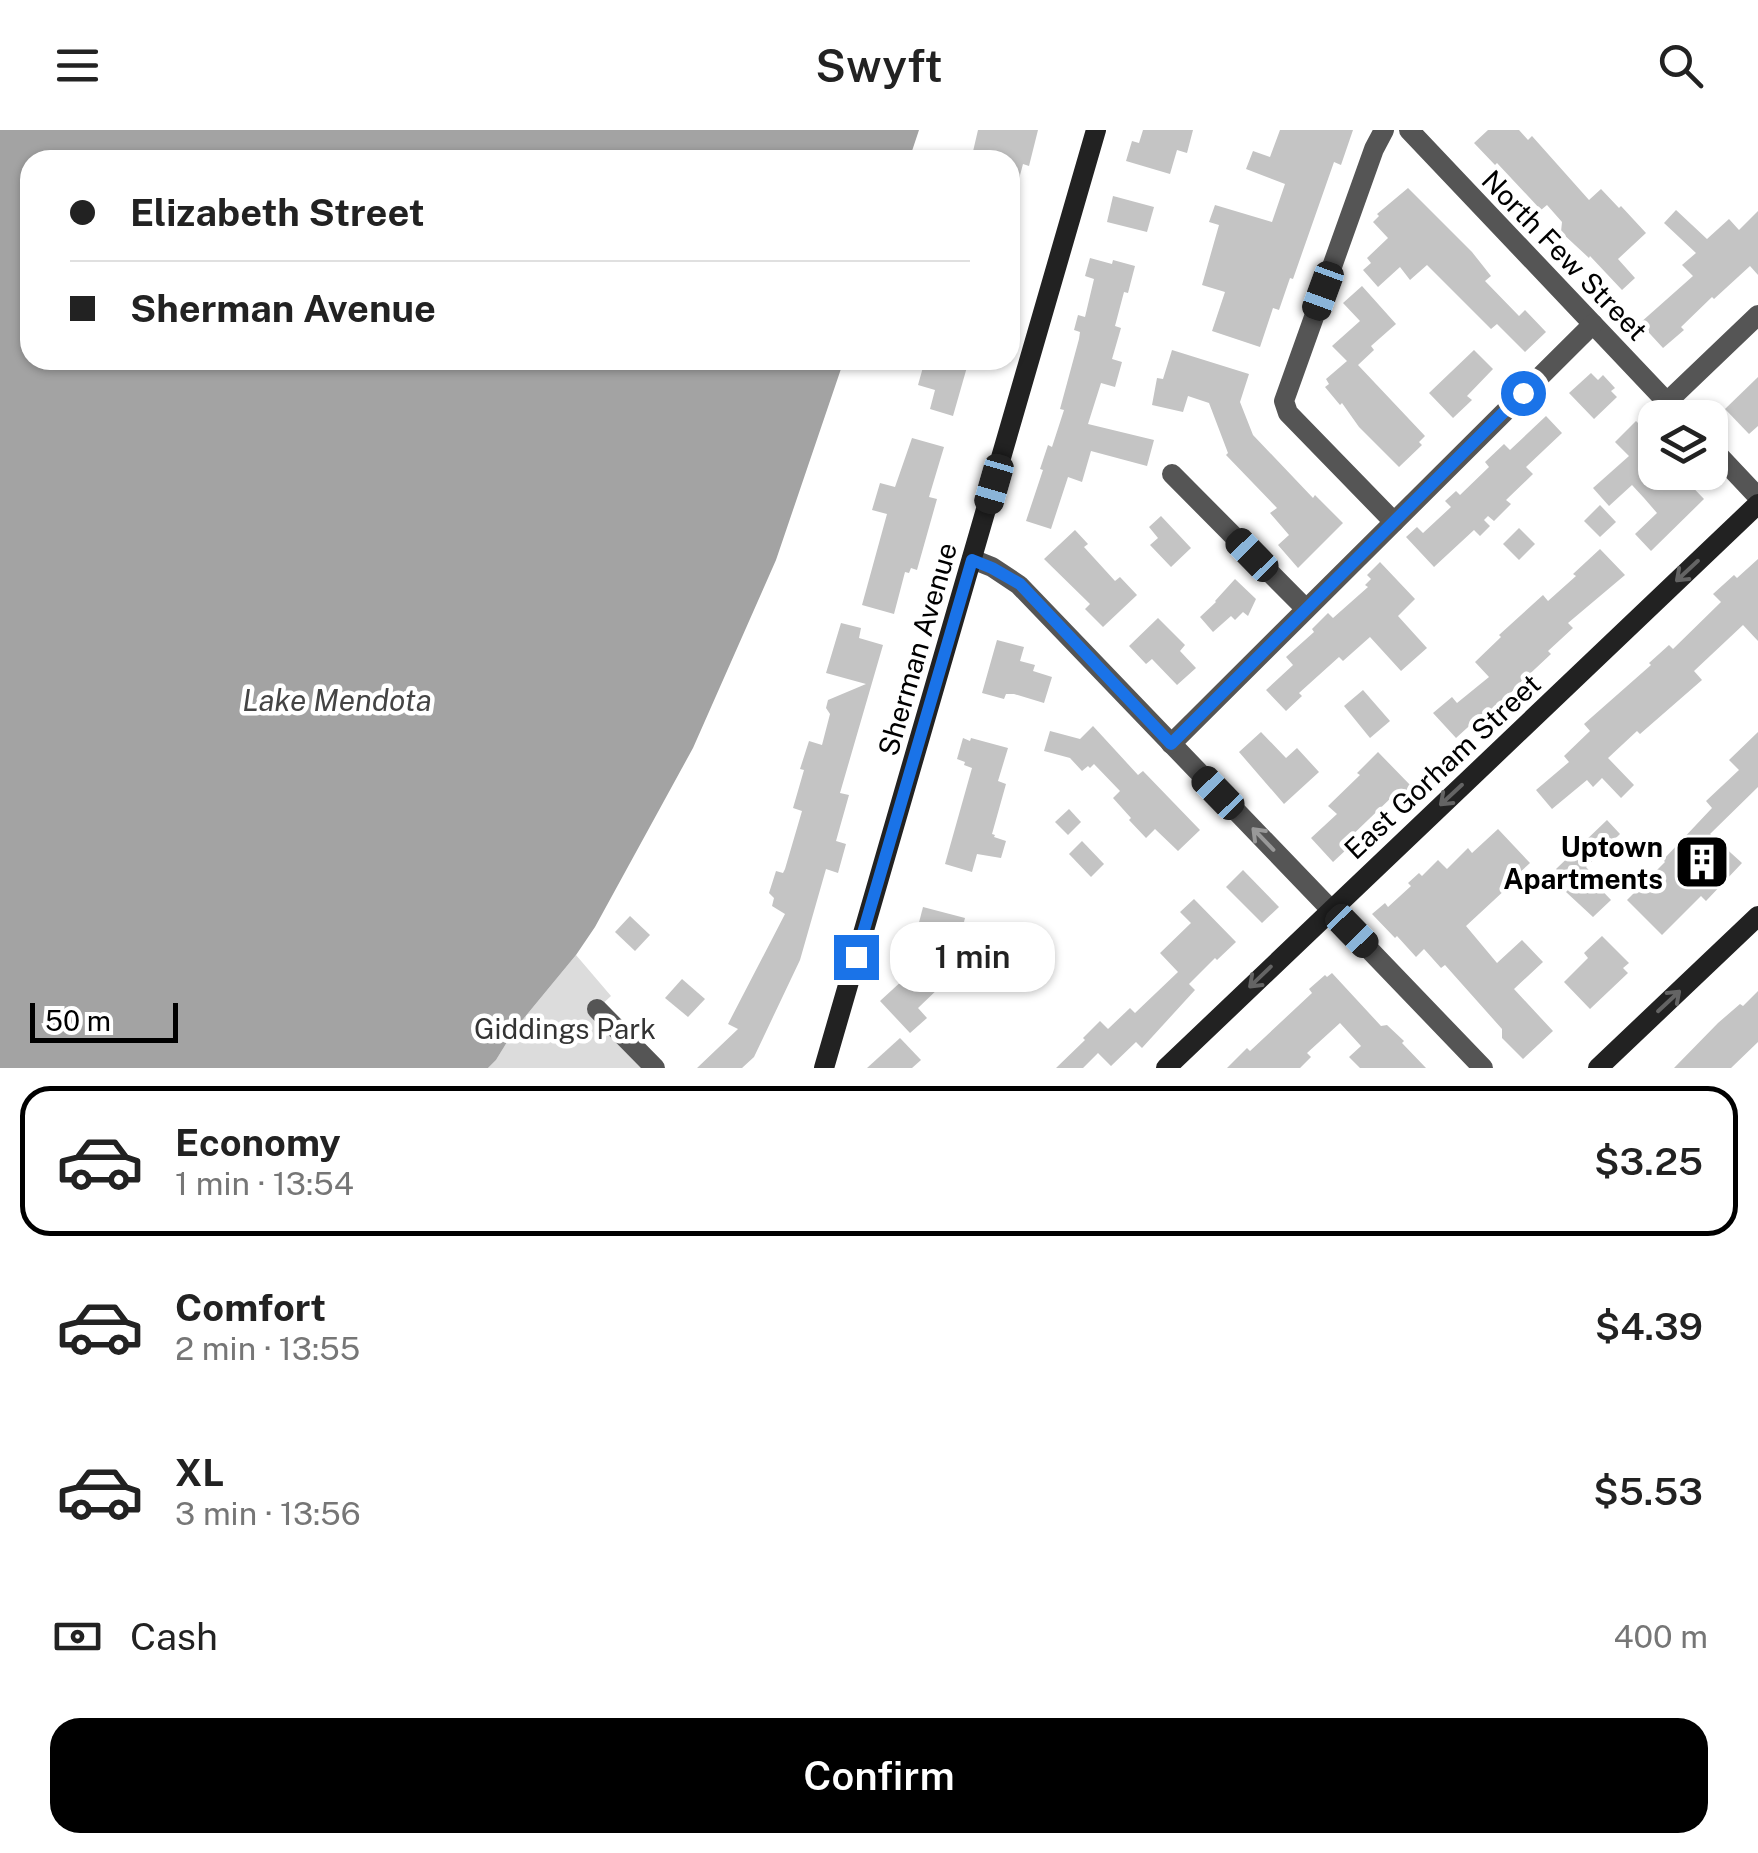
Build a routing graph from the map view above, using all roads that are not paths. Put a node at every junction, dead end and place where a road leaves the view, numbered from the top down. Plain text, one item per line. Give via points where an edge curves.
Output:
1 (1096, 130) edge
2 (1384, 130) edge
3 (1408, 130) edge
4 (1758, 315) edge
5 (1593, 324) junction
6 (1665, 400) edge
7 (1684, 400) edge
8 (1728, 466) edge
9 (1172, 474) dead end
10 (1758, 500) edge
11 (1394, 522) junction
12 (972, 560) junction
13 (1306, 609) junction
14 (1171, 744) junction
15 (1330, 910) junction
16 (1758, 916) edge
17 (598, 1009) dead end
18 (654, 1068) edge
19 (824, 1068) edge
20 (1166, 1068) edge
21 (1482, 1068) edge
22 (1598, 1068) edge

1 - 12 main road, Sherman Avenue
2 - 11 street via 1284,402
3 - 5 street, North Few Street
4 - 7 street
5 - 6 street, North Few Street
5 - 11 street
8 - 10 street
9 - 13 street
10 -> 15 main road, East Gorham Street
11 - 13 street
12 - 14 street via 1020,584
12 - 19 main road, Sherman Avenue
13 - 14 street
15 -> 14 street
15 -> 20 main road, East Gorham Street
15 - 21 street
22 -> 16 main road
17 - 18 street

